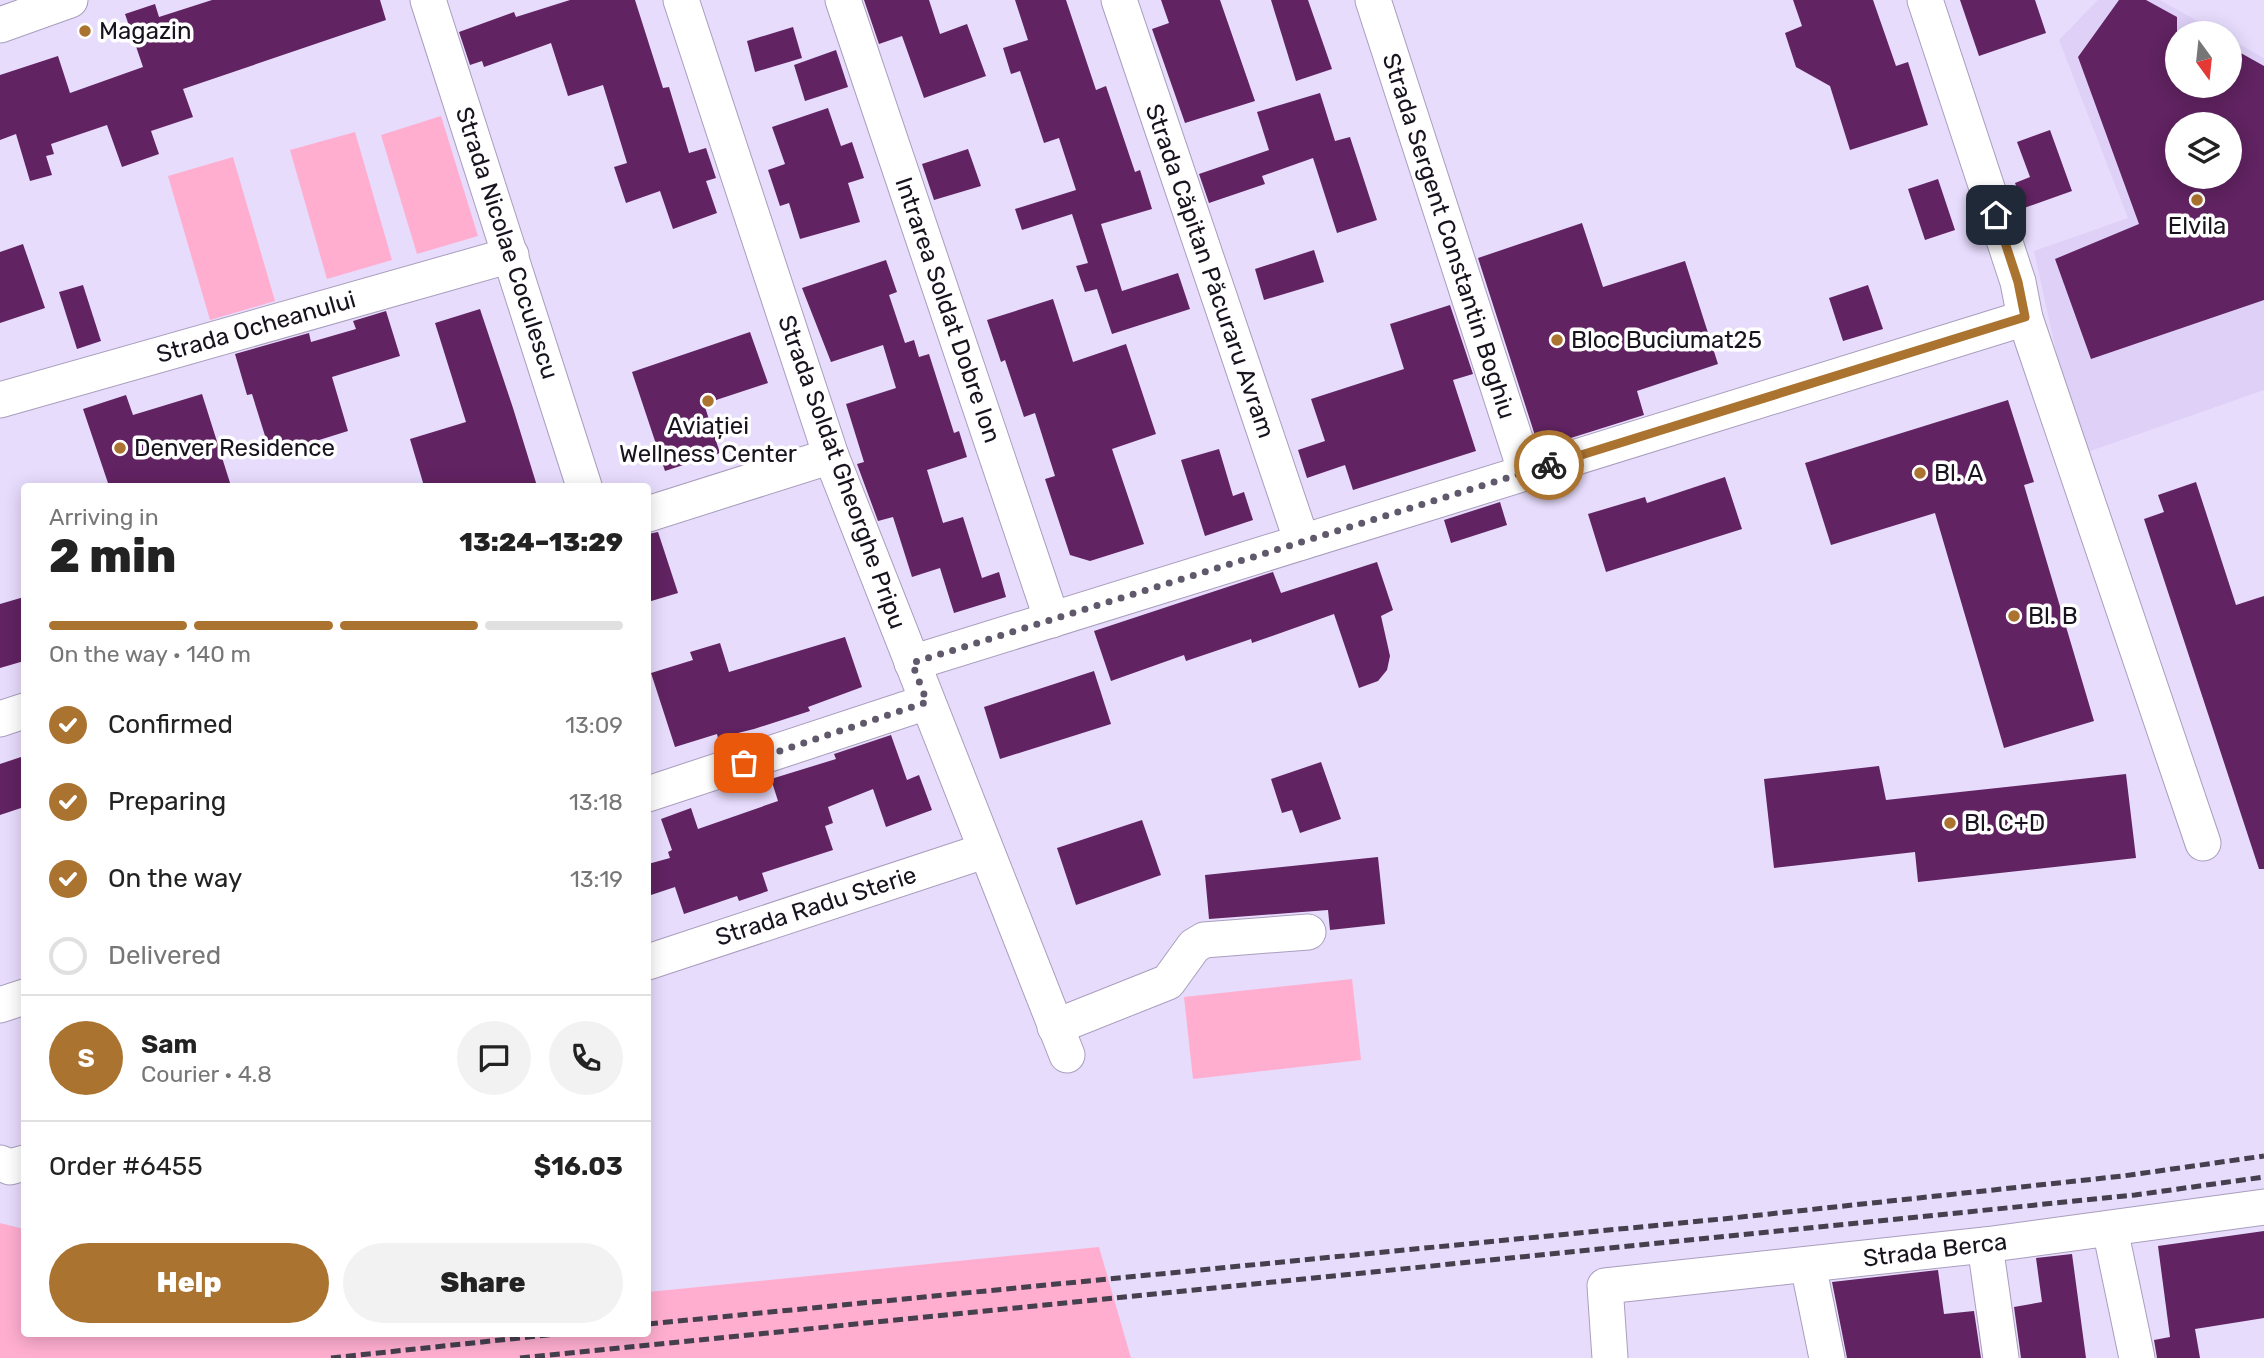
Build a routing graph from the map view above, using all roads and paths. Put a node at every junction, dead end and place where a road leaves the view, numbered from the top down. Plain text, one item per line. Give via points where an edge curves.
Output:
1 (70, 0) edge
2 (428, 0) edge
3 (681, 0) edge
4 (843, 0) edge
5 (1119, 0) edge
6 (1373, 0) edge
7 (1925, 0) edge
8 (0, 25) edge
9 (511, 255) junction
10 (2025, 317) junction
11 (0, 400) edge
12 (831, 456) junction
13 (1526, 473) junction
14 (583, 483) edge
15 (651, 513) edge
16 (1302, 542) junction
17 (1052, 620) junction
18 (912, 663) junction
19 (927, 702) junction
20 (21, 712) edge
21 (0, 719) edge
22 (651, 793) edge
23 (2203, 843) dead end
24 (984, 851) junction
25 (1308, 932) dead end
26 (651, 961) edge
27 (21, 998) edge
28 (0, 1005) edge
29 (2264, 1207) edge
30 (2110, 1229) junction
31 (1985, 1245) junction
32 (1808, 1265) junction
33 (1610, 1358) edge
34 (1827, 1358) edge
35 (2001, 1358) edge
36 (2137, 1358) edge

1 - 8 street
2 - 9 street, Strada Nicolae Coculescu
3 - 12 street, Strada Soldat Gheorghe Pripu
4 - 17 street, Intrarea Soldat Dobre Ion
5 - 16 street, Strada Căpitan Păcuraru Avram
6 - 13 street, Strada Sergent Constantin Boghiu
7 - 10 street via 2018,282
9 - 11 street, Strada Ocheanului
9 - 14 street, Strada Nicolae Coculescu
10 - 13 street
10 - 23 street
12 - 15 street
12 - 18 street, Strada Soldat Gheorghe Pripu
13 - 16 street
16 - 17 street
17 - 18 street
18 - 19 street, Strada Soldat Gheorghe Pripu
19 - 22 street
19 - 24 street, Strada Soldat Gheorghe Pripu
20 - 21 street
24 - 25 street, Strada Soldat Gheorghe Pripu via 1061,1041 1168,982 1194,946 1204,940
24 - 26 street, Strada Radu Sterie
27 - 28 street
29 - 30 street, Strada Berca
30 - 31 street, Strada Berca
30 - 36 street
31 - 32 street, Strada Berca
31 - 35 street
32 - 33 street, Strada Berca via 1605,1286
32 - 34 street

